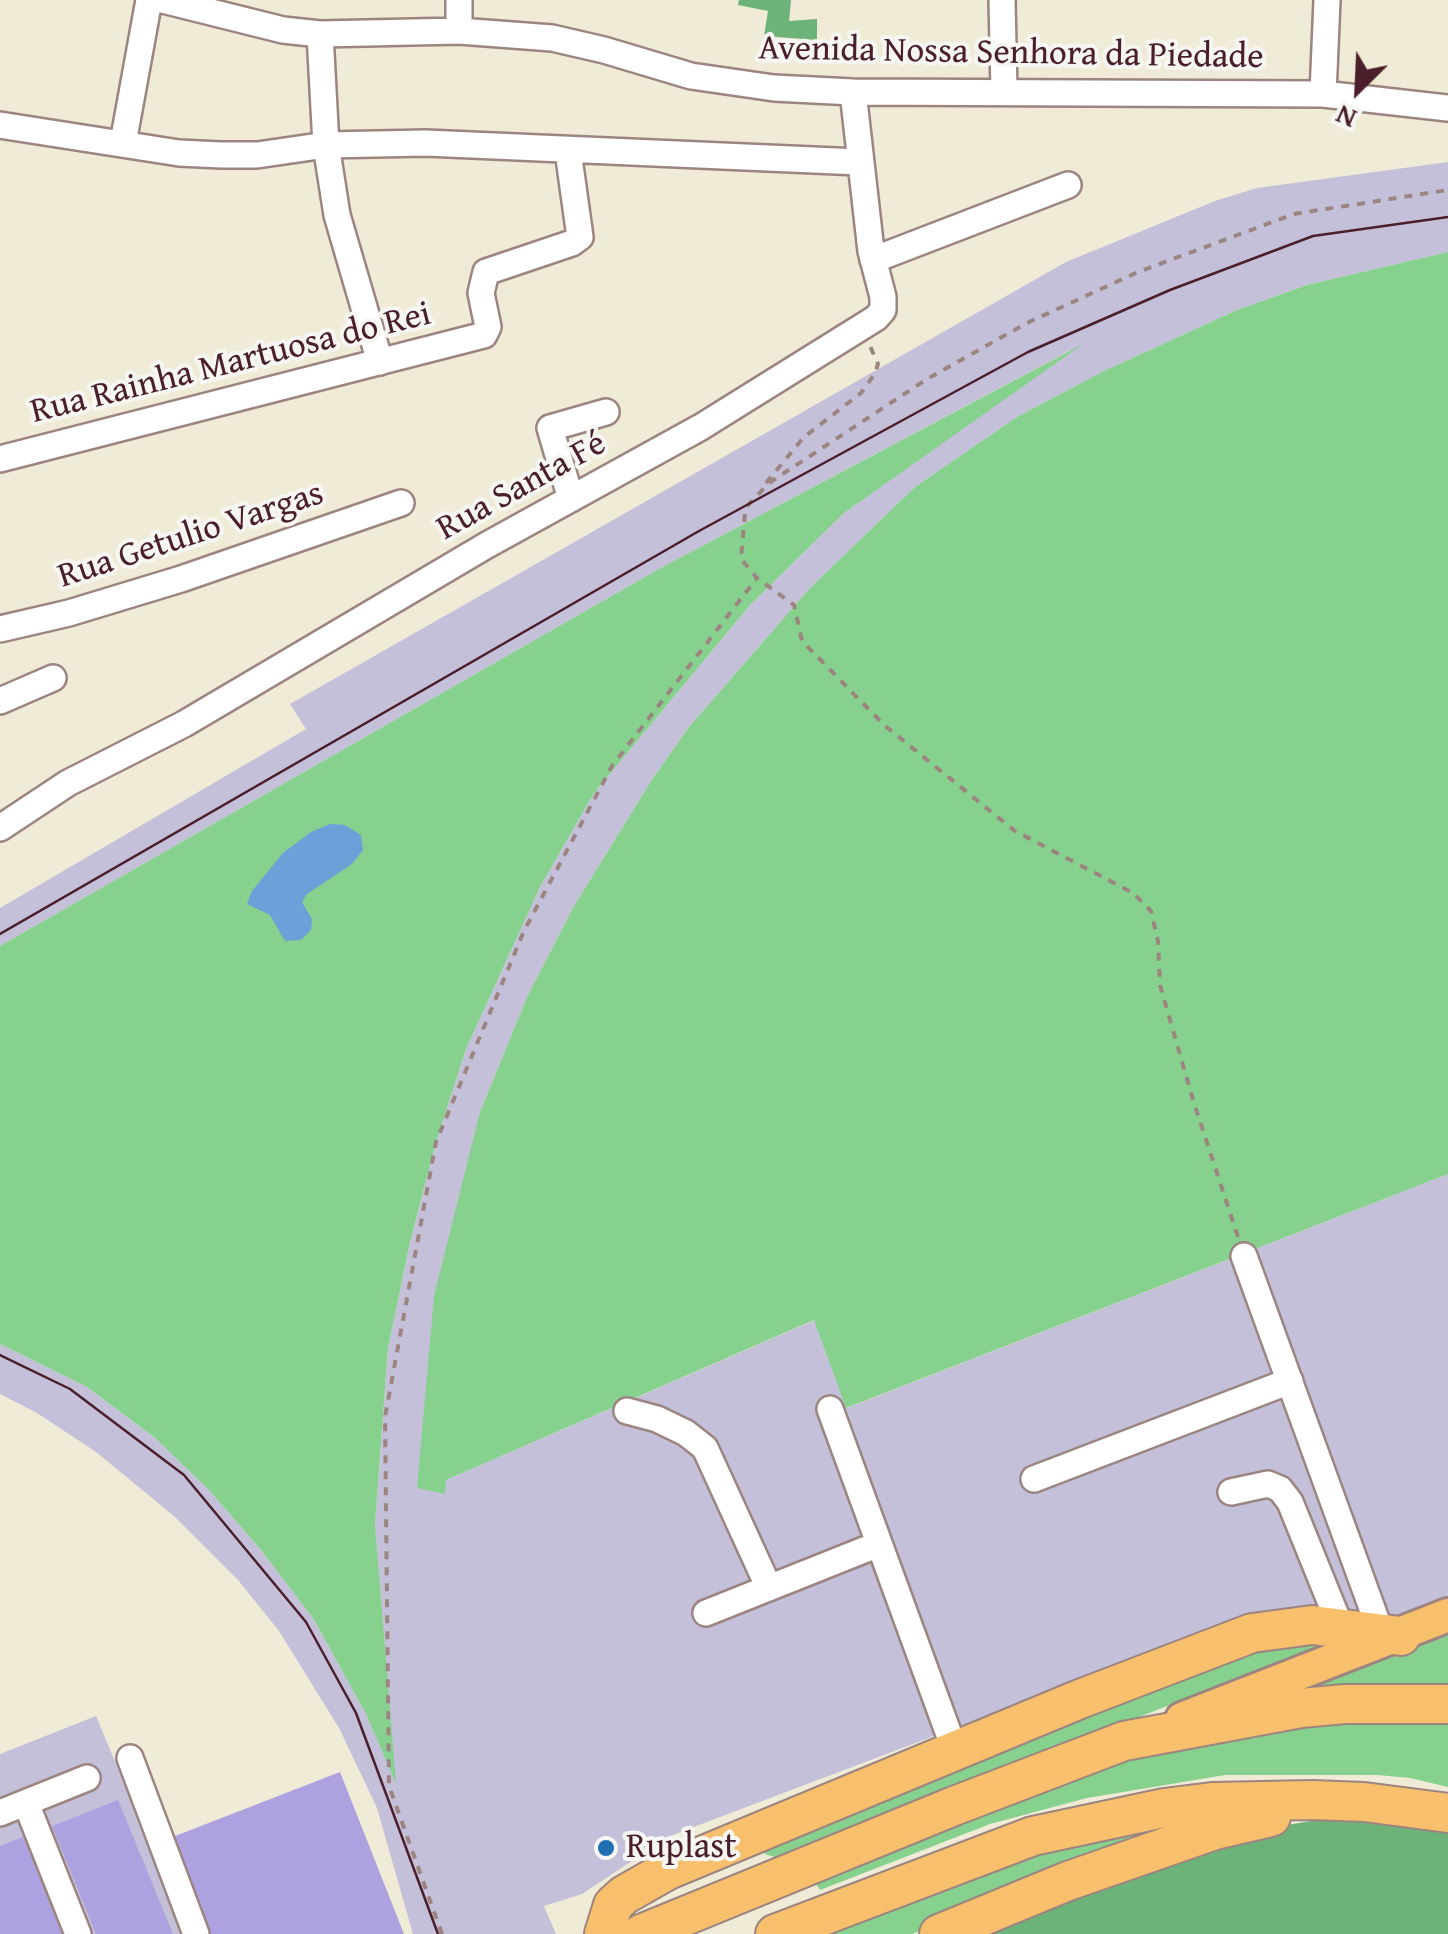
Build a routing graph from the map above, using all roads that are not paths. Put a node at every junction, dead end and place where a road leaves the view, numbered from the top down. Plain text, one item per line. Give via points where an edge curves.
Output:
1 (150, 0) edge
2 (164, 0) edge
3 (460, 0) edge
4 (1002, 0) edge
5 (1327, 0) edge
6 (459, 31) junction
7 (320, 34) junction
8 (1004, 91) junction
9 (854, 92) junction
10 (1322, 94) junction
11 (1448, 108) edge
12 (0, 126) edge
13 (123, 143) junction
14 (326, 145) junction
15 (568, 151) junction
16 (859, 162) junction
17 (1068, 185) dead end
18 (873, 260) junction
19 (380, 362) junction
20 (606, 412) dead end
21 (0, 459) edge
22 (571, 500) junction
23 (401, 503) dead end
24 (0, 629) edge
25 (53, 678) dead end
26 (0, 701) edge
27 (0, 828) edge
28 (1244, 1256) road end
29 (1290, 1381) junction
30 (830, 1409) dead end
31 (627, 1412) dead end
32 (1034, 1479) dead end
33 (1231, 1492) dead end
34 (879, 1544) junction
35 (769, 1588) junction
36 (706, 1613) dead end
37 (1448, 1616) edge
38 (1341, 1628) junction
39 (1391, 1634) junction
40 (1448, 1704) edge
41 (1124, 1741) junction
42 (955, 1751) junction
43 (130, 1758) dead end
44 (87, 1778) dead end
45 (1364, 1802) junction
46 (26, 1803) junction
47 (0, 1814) edge
48 (1448, 1814) edge
49 (787, 1929) edge
50 (78, 1934) edge
51 (196, 1934) edge
52 (604, 1934) edge
53 (641, 1934) edge
54 (938, 1934) edge

1 - 13 street
2 - 7 street, Avenida Nossa Senhora da Piedade
3 - 6 street
4 - 8 street
5 - 10 street
6 - 7 street, Avenida Nossa Senhora da Piedade
6 - 9 street, Avenida Nossa Senhora da Piedade via 552,38 736,84
7 - 14 street
8 - 9 street, Avenida Nossa Senhora da Piedade
8 - 10 street, Avenida Nossa Senhora da Piedade
9 - 16 street
10 - 11 street, Avenida Nossa Senhora da Piedade
12 - 13 street
13 - 14 street via 221,155
14 - 15 street
14 - 19 street via 343,240
15 - 16 street
15 - 19 street, Rua Rainha Martuosa do Rei via 580,237 486,272 484,335
16 - 18 street
17 - 18 street
18 - 22 street, Rua Santa Fé via 882,310 862,328
19 - 21 street, Rua Rainha Martuosa do Rei
20 - 22 street via 550,428
22 - 27 street, Rua Santa Fé
23 - 24 street, Rua Getulio Vargas via 181,579
25 - 26 street
28 - 29 street
29 - 32 street
29 - 39 street
30 - 34 street
31 - 35 street via 657,1419 705,1448
33 - 38 street via 1268,1484 1290,1502
34 - 35 street
34 - 42 street
35 - 36 street
37 - 39 main road
38 - 39 highway
38 - 42 highway via 1252,1633
39 - 41 main road
40 - 41 highway via 1301,1708
41 - 53 highway
42 - 52 highway via 668,1870 624,1894 606,1918
43 - 51 street
44 - 46 street
45 - 48 highway
45 - 49 highway via 1212,1802 1116,1817 1033,1836
45 - 54 highway via 1215,1830
46 - 47 street
46 - 50 street

